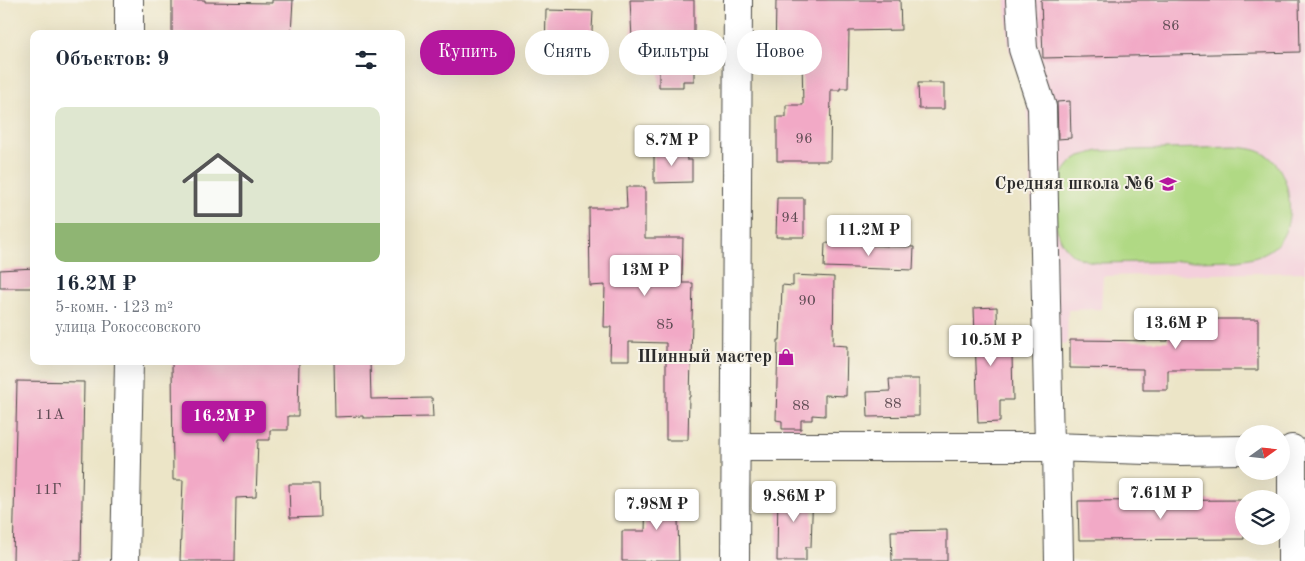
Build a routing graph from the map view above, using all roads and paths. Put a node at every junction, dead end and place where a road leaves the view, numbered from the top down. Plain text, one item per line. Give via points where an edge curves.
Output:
1 (129, 0) edge
2 (738, 0) edge
3 (1020, 0) edge
4 (129, 30) edge
5 (129, 365) edge
6 (736, 447) junction
7 (1053, 447) junction
8 (1293, 449) edge
9 (1235, 450) edge
10 (125, 561) edge
11 (735, 561) edge
12 (1058, 561) edge
13 (1292, 561) edge

1 - 4 street
2 - 6 street
3 - 7 street via 1023,49 1042,106
5 - 10 street
6 - 7 street
6 - 11 street
7 - 9 street
7 - 12 street
8 - 13 street

